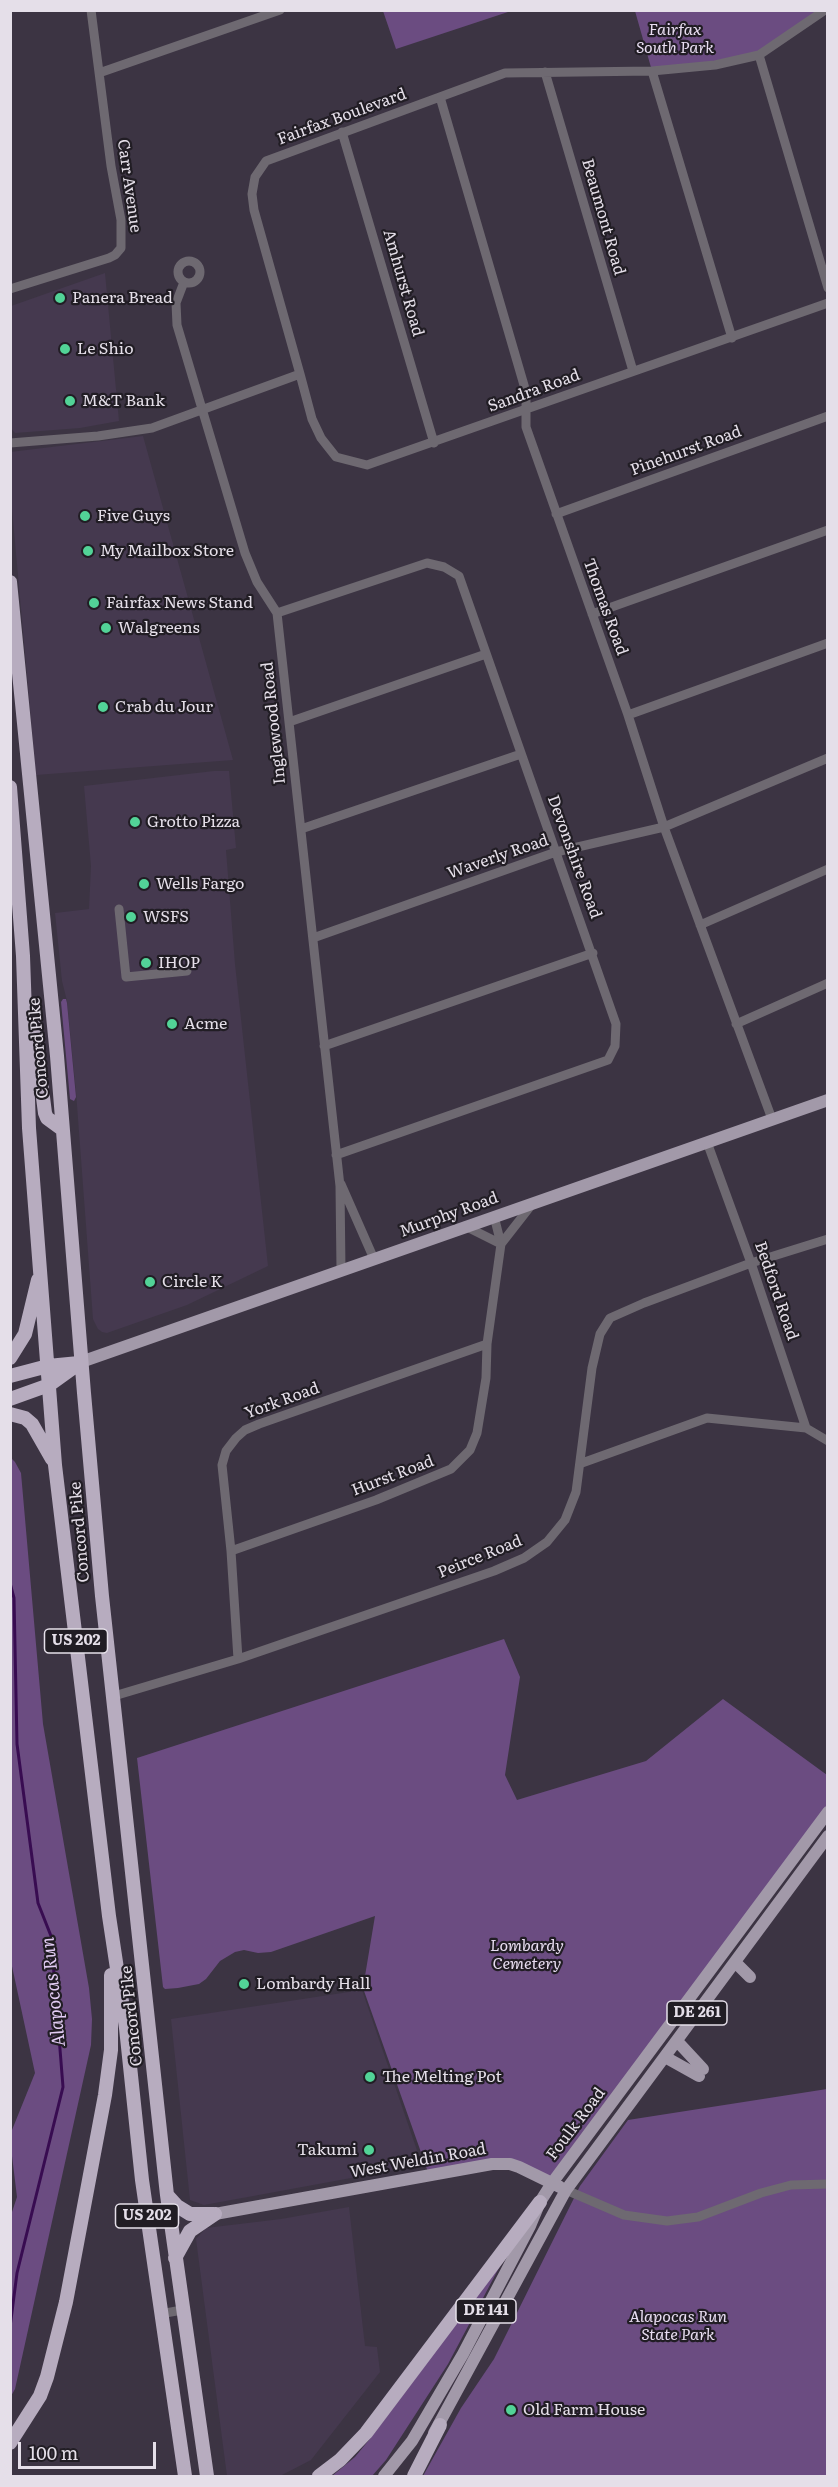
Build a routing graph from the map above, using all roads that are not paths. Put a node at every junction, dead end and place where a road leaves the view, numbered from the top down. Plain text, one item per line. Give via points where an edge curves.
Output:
1 (92, 10) edge
2 (280, 10) edge
3 (825, 10) edge
4 (759, 56) junction
5 (652, 71) junction
6 (545, 72) junction
7 (99, 73) junction
8 (440, 97) junction
9 (342, 132) junction
10 (184, 282) dead end
11 (828, 288) edge
12 (10, 289) edge
13 (828, 303) edge
14 (732, 338) junction
15 (633, 371) junction
16 (300, 374) junction
17 (202, 408) junction
18 (527, 409) junction
19 (828, 416) edge
20 (10, 442) edge
21 (434, 442) junction
22 (556, 514) junction
23 (828, 531) edge
24 (10, 582) edge
25 (277, 614) junction
26 (592, 614) junction
27 (828, 643) edge
28 (486, 654) junction
29 (628, 715) junction
30 (289, 722) junction
31 (521, 754) junction
32 (828, 758) edge
33 (10, 787) edge
34 (664, 827) junction
35 (301, 829) junction
36 (556, 852) junction
37 (828, 869) edge
38 (119, 909) dead end
39 (700, 925) junction
40 (313, 938) junction
41 (593, 953) junction
42 (22, 956) junction
43 (187, 971) dead end
44 (828, 983) edge
45 (736, 1024) junction
46 (324, 1046) junction
47 (828, 1100) edge
48 (772, 1119) junction
49 (62, 1129) junction
50 (707, 1142) junction
51 (336, 1155) junction
52 (339, 1179) junction
53 (534, 1202) junction
54 (494, 1216) junction
55 (465, 1226) junction
56 (828, 1239) edge
57 (501, 1244) junction
58 (374, 1259) junction
59 (751, 1263) junction
60 (41, 1266) junction
61 (341, 1270) junction
62 (487, 1344) junction
63 (10, 1358) edge
64 (81, 1362) junction
65 (48, 1366) junction
66 (10, 1376) edge
67 (49, 1385) junction
68 (10, 1399) edge
69 (10, 1414) edge
70 (806, 1428) junction
71 (828, 1441) edge
72 (582, 1463) junction
73 (55, 1465) junction
74 (231, 1551) junction
75 (238, 1659) junction
76 (114, 1696) junction
77 (828, 1812) edge
78 (828, 1836) edge
79 (771, 1889) junction
80 (782, 1897) junction
81 (109, 1916) junction
82 (735, 1962) junction
83 (750, 1977) dead end
84 (676, 2041) junction
85 (665, 2056) junction
86 (552, 2183) junction
87 (828, 2184) edge
88 (566, 2190) junction
89 (167, 2195) junction
90 (540, 2202) junction
91 (215, 2214) junction
92 (175, 2258) junction
93 (182, 2310) junction
94 (160, 2313) junction
95 (440, 2425) junction
96 (10, 2443) edge
97 (185, 2476) edge
98 (207, 2476) edge
99 (319, 2476) edge
100 (384, 2476) edge
101 (405, 2476) edge
102 (414, 2476) edge

1 - 7 street, Carr Avenue
2 - 7 street
3 - 4 street, Fairfax Boulevard
4 - 5 street, Fairfax Boulevard
4 - 11 street
5 - 6 street, Fairfax Boulevard
5 - 14 street
6 - 8 street, Fairfax Boulevard via 505,73
6 - 15 street, Beaumont Road
7 - 12 street, Carr Avenue via 121,220 120,248 109,258
8 - 9 street, Fairfax Boulevard
8 - 18 street, Thomas Road via 526,392
9 - 16 street, Fairfax Boulevard via 266,161 255,177 252,194
9 - 21 street, Amhurst Road
10 - 17 street, Inglewood Road via 176,303 176,320
13 - 14 street, Sandra Road
14 - 15 street, Sandra Road
15 - 18 street, Sandra Road
16 - 17 street
16 - 21 street, Sandra Road via 312,418 336,457 367,465
17 - 20 street via 152,428
17 - 25 street, Inglewood Road via 245,553 256,582
18 - 21 street, Sandra Road
18 - 22 street, Thomas Road via 526,428
19 - 22 street, Pinehurst Road
22 - 26 street, Thomas Road
23 - 26 street
24 - 49 highway, Concord Pike / US 202
25 - 28 street, Devonshire Road via 427,563 459,576
25 - 30 street, Inglewood Road
26 - 29 street, Thomas Road
27 - 29 street
28 - 30 street
28 - 31 street, Devonshire Road
29 - 34 street, Thomas Road
30 - 35 street, Inglewood Road
31 - 35 street
31 - 36 street, Devonshire Road
32 - 34 street, Waverly Road
33 - 42 highway, Concord Pike / US 202
34 - 36 street, Waverly Road
34 - 39 street, Thomas Road
35 - 40 street, Inglewood Road
36 - 40 street, Waverly Road
36 - 41 street, Devonshire Road
37 - 39 street
38 - 43 street via 126,976
39 - 45 street, Thomas Road
40 - 46 street, Inglewood Road
41 - 46 street
41 - 51 street, Devonshire Road via 616,1024 615,1046 608,1059
42 - 49 highway via 45,1113
42 - 60 highway, Concord Pike / US 202 via 29,1128
44 - 45 street
45 - 48 street, Thomas Road
46 - 51 street, Inglewood Road
47 - 48 main road, Murphy Road
48 - 50 main road, Murphy Road
49 - 64 highway, Concord Pike / US 202
50 - 53 main road, Murphy Road
50 - 59 street, Bedford Road
51 - 52 street, Inglewood Road
52 - 58 street, Inglewood Road
52 - 61 street, Inglewood Road
53 - 54 main road, Murphy Road
53 - 57 street
54 - 55 main road, Murphy Road
54 - 57 street, Hurst Road
55 - 57 street
55 - 58 main road, Murphy Road
56 - 59 street, Peirce Road
57 - 62 street, Hurst Road
58 - 61 main road, Murphy Road
59 - 70 street, Bedford Road
59 - 72 street, Peirce Road via 610,1318 600,1334 592,1368
60 - 63 highway via 25,1334
60 - 65 highway, Concord Pike / US 202
61 - 64 main road, Murphy Road
62 - 74 street, Hurst Road via 477,1433 470,1450 451,1469
62 - 74 street, York Road via 245,1430 226,1451 222,1466
64 - 65 highway
64 - 67 highway
64 - 76 highway, Concord Pike / US 202
65 - 66 highway
65 - 67 highway, Concord Pike / US 202
67 - 68 highway
67 - 73 highway, Concord Pike / US 202
69 - 73 highway via 32,1424
70 - 71 street
70 - 72 street via 707,1418
72 - 75 street, Peirce Road via 565,1520 547,1542 524,1558
73 - 81 highway, Concord Pike / US 202
74 - 75 street, York Road
75 - 76 street, Peirce Road
76 - 89 highway, Concord Pike / US 202
77 - 79 main road, Foulk Road / DE 261
78 - 80 main road, Foulk Road / DE 261
79 - 80 street
79 - 86 main road, Foulk Road / DE 261
80 - 82 main road, Foulk Road / DE 261
81 - 94 highway, Concord Pike / US 202
81 - 96 highway via 112,2024 105,2095 51,2365 40,2396
82 - 83 main road
82 - 84 main road, Foulk Road / DE 261
84 - 85 main road, Foulk Road / DE 261
84 - 85 main road via 701,2072
85 - 88 main road, Foulk Road / DE 261
86 - 88 main road, West Weldin Road
86 - 90 main road, Foulk Road / DE 261
86 - 91 main road, West Weldin Road via 510,2164 492,2164
87 - 88 street, West Weldin Road via 791,2185 698,2217 667,2221 624,2215
88 - 95 main road, Foulk Road / DE 261
89 - 91 highway via 190,2214
89 - 92 highway, Concord Pike / US 202
90 - 99 highway via 366,2433
90 - 100 main road, Foulk Road / DE 141 via 463,2354 412,2441
91 - 92 highway via 190,2231
92 - 93 highway, Concord Pike / US 202
93 - 94 street
93 - 98 highway, Concord Pike / US 202
94 - 97 highway, Concord Pike / US 202
95 - 101 main road, Foulk Road
95 - 102 highway

